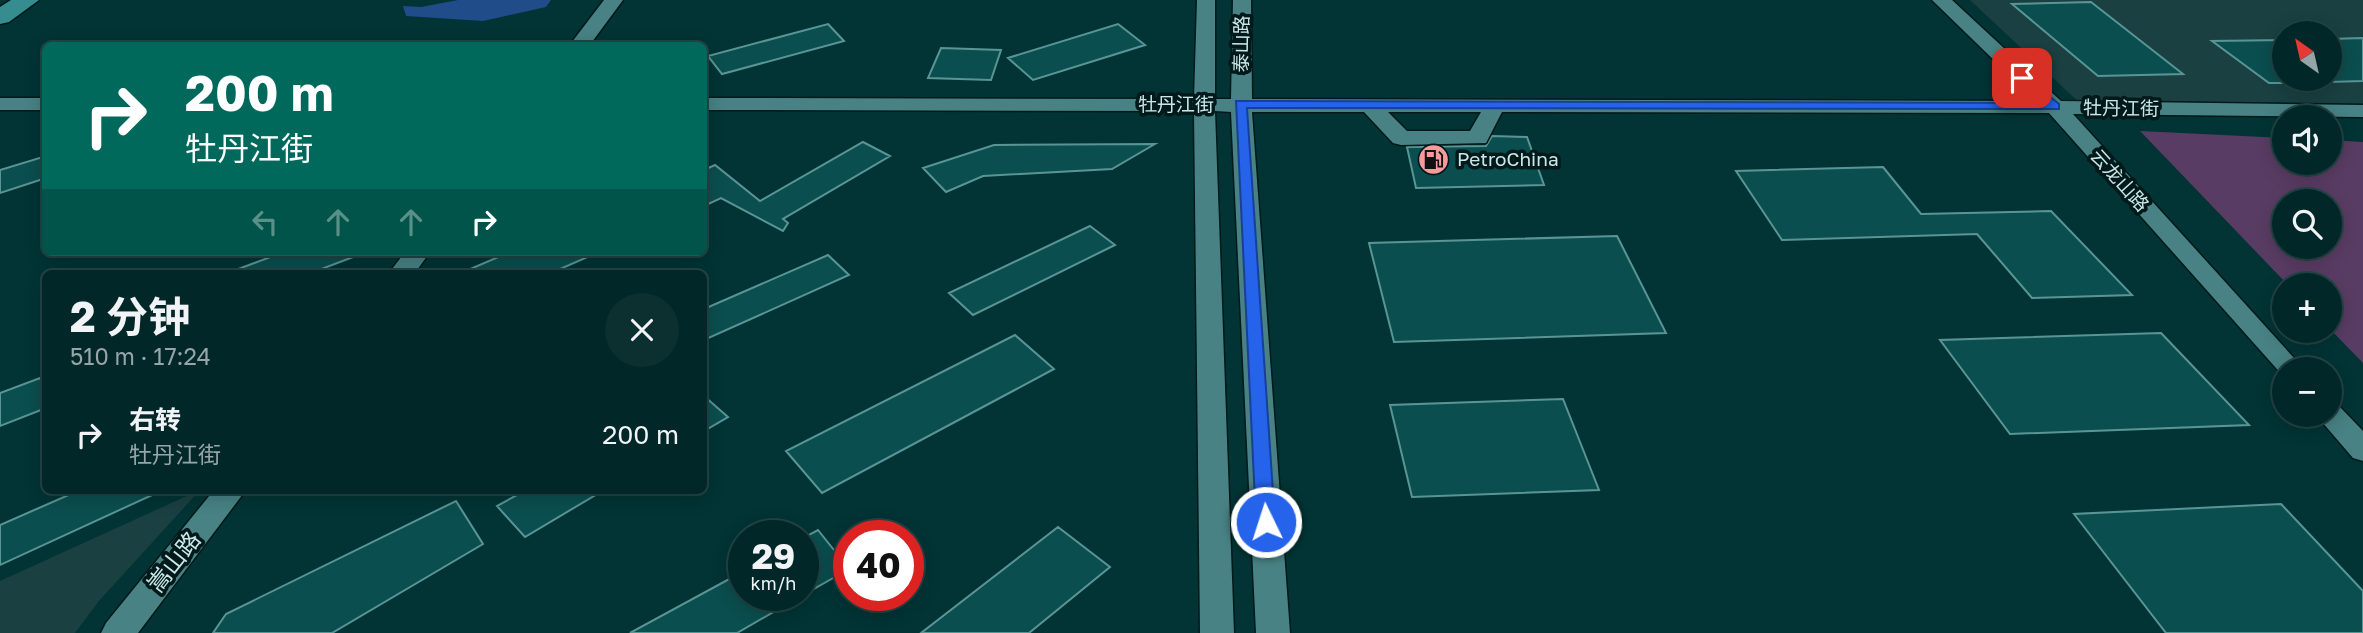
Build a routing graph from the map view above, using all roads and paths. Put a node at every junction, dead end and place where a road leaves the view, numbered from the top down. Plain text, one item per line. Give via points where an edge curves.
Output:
1 (27, 0) edge
2 (614, 0) edge
3 (1206, 0) edge
4 (1242, 0) edge
5 (1941, 0) edge
6 (0, 17) edge
7 (582, 42) edge
8 (0, 104) edge
9 (42, 104) edge
10 (707, 104) edge
11 (1204, 104) junction
12 (1241, 104) junction
13 (1368, 104) junction
14 (1495, 105) junction
15 (2054, 107) junction
16 (2363, 111) edge
17 (415, 256) edge
18 (404, 270) edge
19 (2279, 357) edge
20 (2342, 427) edge
21 (2363, 450) edge
22 (228, 494) edge
23 (118, 633) edge
24 (1217, 633) edge
25 (1273, 633) edge

1 - 6 main road
2 - 7 street
3 - 11 street, 泰山路
4 - 12 street, 泰山路
5 - 15 street, 云龙山路
8 - 9 street
10 - 11 street, 牡丹江街
11 - 12 street, 牡丹江街
11 - 24 street, 泰山路
12 - 13 street, 牡丹江街
12 - 25 street, 泰山路
13 - 14 street, 牡丹江街
13 - 14 street via 1401,138 1478,138
14 - 15 street, 牡丹江街
15 - 16 street, 牡丹江街
15 - 19 street, 云龙山路
17 - 18 street
20 - 21 street
22 - 23 street, 嵩山路

